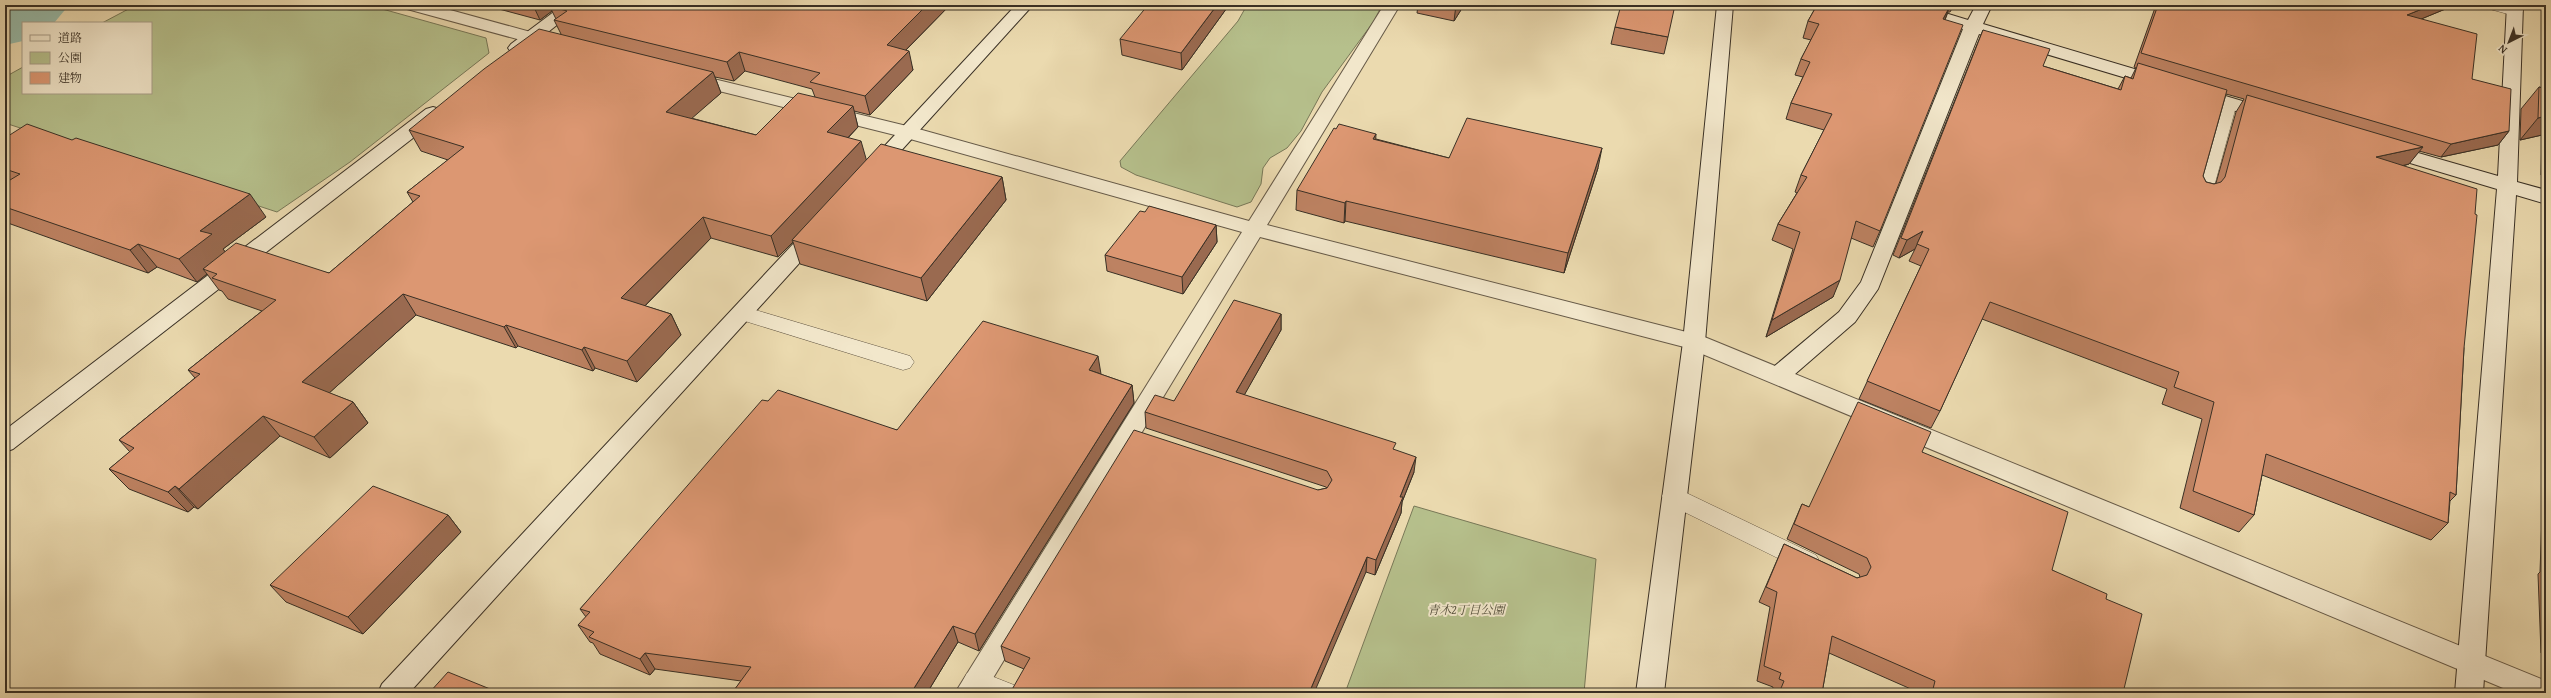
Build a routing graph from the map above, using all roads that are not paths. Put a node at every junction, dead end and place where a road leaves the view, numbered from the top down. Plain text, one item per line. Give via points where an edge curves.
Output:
1 (413, 5) edge
2 (574, 5) edge
3 (1026, 5) edge
4 (1392, 5) edge
5 (1725, 5) edge
6 (1900, 5) edge
7 (1984, 5) edge
8 (2492, 5) edge
9 (2515, 8) edge
10 (1973, 26) junction
11 (530, 38) junction
12 (568, 48) edge
13 (504, 58) edge
14 (668, 73) edge
15 (448, 102) edge
16 (2228, 103) junction
17 (2288, 121) edge
18 (908, 132) junction
19 (2371, 145) edge
20 (859, 185) edge
21 (2507, 185) junction
22 (2203, 194) edge
23 (2546, 197) edge
24 (827, 220) edge
25 (1254, 229) junction
26 (742, 312) junction
27 (1694, 342) junction
28 (902, 362) dead end
29 (1779, 376) junction
30 (1129, 433) junction
31 (1151, 440) edge
32 (5, 443) edge
33 (1674, 496) junction
34 (1828, 572) edge
35 (2470, 662) junction
36 (972, 687) edge
37 (392, 693) edge
38 (1005, 693) edge
39 (1650, 693) edge
40 (2469, 693) edge
41 (2546, 693) edge

1 - 11 street
2 - 11 street
3 - 18 street
4 - 25 street
5 - 27 street
6 - 10 street
7 - 10 street
8 - 9 lane
9 - 21 street
10 - 16 street
10 - 29 street via 1871,284 1847,317
11 - 12 street
11 - 13 street
14 - 18 street
15 - 32 street
16 - 17 street
16 - 22 lane
18 - 20 street
18 - 25 street
19 - 21 street
21 - 23 street
21 - 35 street
24 - 26 street
25 - 27 street
25 - 30 street
26 - 28 lane
26 - 37 street
27 - 29 street
27 - 33 street
29 - 35 street
30 - 31 lane
30 - 36 street
33 - 34 lane
33 - 39 street
35 - 40 street
35 - 41 street
36 - 38 lane

